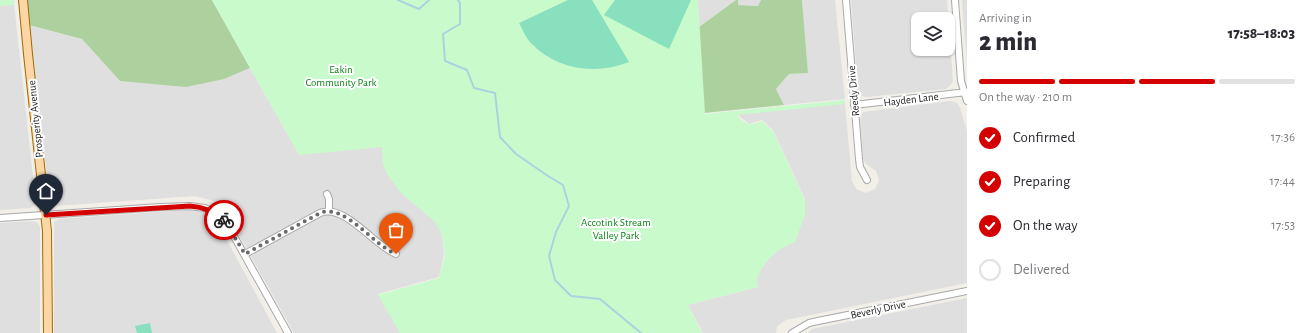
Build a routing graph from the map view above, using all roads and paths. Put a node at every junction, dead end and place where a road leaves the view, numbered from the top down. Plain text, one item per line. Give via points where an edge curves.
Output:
1 (23, 0) edge
2 (846, 0) edge
3 (955, 0) edge
4 (965, 92) edge
5 (967, 101) edge
6 (854, 105) junction
7 (867, 180) dead end
8 (327, 194) dead end
9 (329, 211) junction
10 (46, 215) junction
11 (0, 218) edge
12 (245, 254) junction
13 (396, 254) dead end
14 (967, 291) edge
15 (792, 332) edge
16 (48, 333) edge
17 (288, 333) edge

1 - 10 main road, Prosperity Avenue
2 - 6 street, Reedy Drive
3 - 4 street via 961,81
4 - 5 street
4 - 6 street, Hayden Lane
6 - 7 street, Reedy Drive via 860,167
8 - 9 street
9 - 12 street via 320,213
9 - 13 street via 344,216
10 - 11 street
10 - 12 street via 160,207 204,208 224,220
10 - 16 main road, Prosperity Avenue
12 - 17 street
14 - 15 street, Beverly Drive via 814,322

